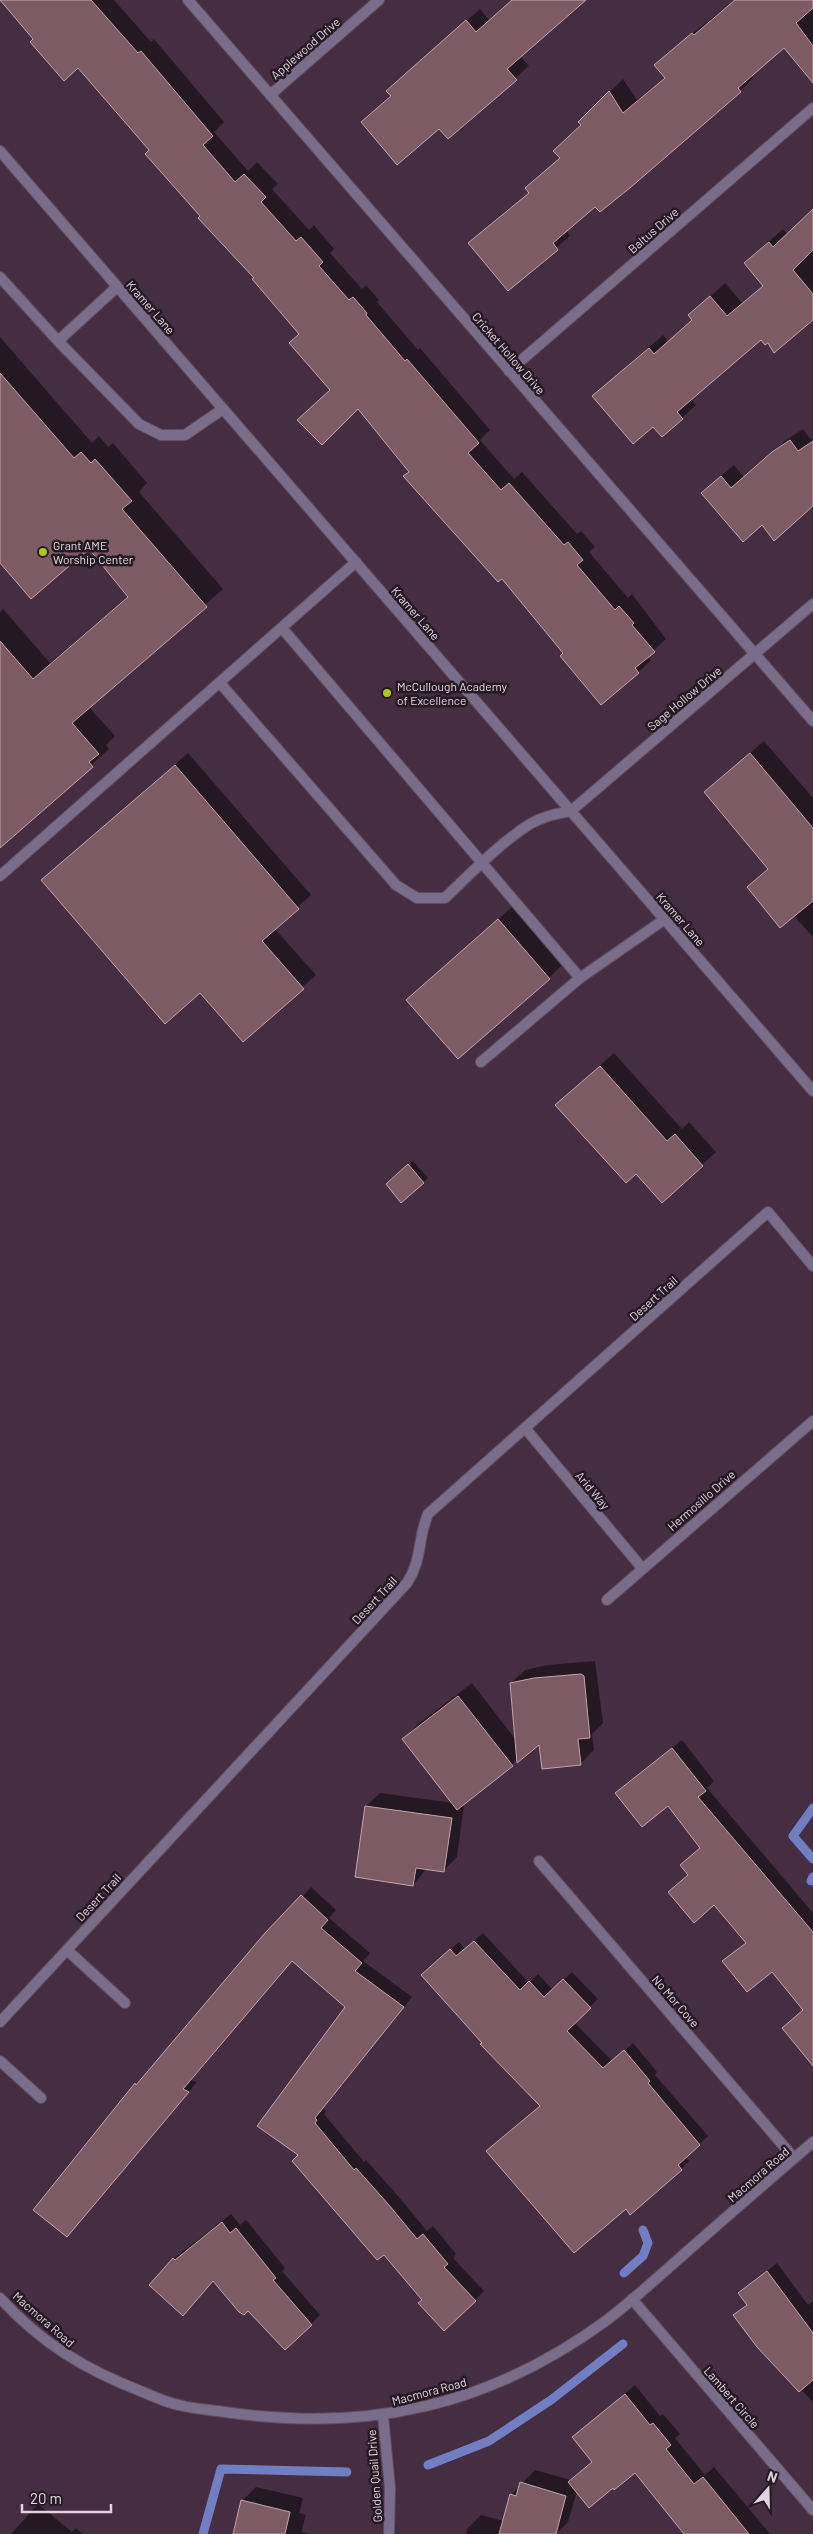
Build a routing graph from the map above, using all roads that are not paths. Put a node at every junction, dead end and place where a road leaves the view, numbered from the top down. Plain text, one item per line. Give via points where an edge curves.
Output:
1 (188, 0) edge
2 (379, 0) edge
3 (270, 95) junction
4 (813, 108) edge
5 (0, 151) edge
6 (0, 277) edge
7 (117, 287) junction
8 (58, 341) junction
9 (508, 371) junction
10 (223, 409) junction
11 (356, 562) junction
12 (813, 604) edge
13 (282, 628) junction
14 (755, 654) junction
15 (220, 683) junction
16 (813, 721) edge
17 (571, 811) junction
18 (482, 863) junction
19 (0, 876) edge
20 (664, 919) junction
21 (580, 978) junction
22 (481, 1062) dead end
23 (813, 1091) edge
24 (813, 1266) edge
25 (813, 1420) edge
26 (525, 1428) junction
27 (642, 1568) junction
28 (607, 1600) dead end
29 (539, 1861) dead end
30 (67, 1950) junction
31 (125, 2003) dead end
32 (0, 2022) edge
33 (0, 2061) edge
34 (41, 2098) dead end
35 (813, 2142) edge
36 (794, 2158) junction
37 (0, 2298) edge
38 (632, 2300) junction
39 (383, 2416) junction
40 (813, 2510) edge
41 (389, 2534) edge

1 - 3 street, Cricket Hollow Drive
2 - 3 street, Applewood Drive
3 - 9 street, Cricket Hollow Drive
4 - 9 street, Baltus Drive
5 - 7 street, Kramer Lane
6 - 8 street
7 - 8 street
7 - 10 street, Kramer Lane
8 - 10 street via 138,424 161,435 185,436
9 - 14 street, Cricket Hollow Drive
10 - 11 street, Kramer Lane
11 - 13 street
11 - 17 street, Kramer Lane
12 - 14 street, Sage Hollow Drive
13 - 15 street
13 - 18 street
14 - 16 street, Cricket Hollow Drive
14 - 17 street, Sage Hollow Drive
15 - 18 street via 396,885 418,898 445,898
15 - 19 street
17 - 18 street via 530,824
17 - 20 street, Kramer Lane
18 - 21 street
20 - 21 street
20 - 23 street, Kramer Lane
21 - 22 street
24 - 26 street, Desert Trail via 768,1212
25 - 27 street, Hermosillo Drive
26 - 27 street, Arid Way
26 - 30 street, Desert Trail via 428,1514 421,1530 416,1569 407,1583
27 - 28 street, Hermosillo Drive
29 - 36 street, No Mor Cove
30 - 31 street
30 - 32 street, Desert Trail
33 - 34 street
35 - 36 street, Macmora Road
36 - 38 street, Macmora Road
37 - 39 street, Macmora Road via 60,2353 115,2382 177,2405 301,2420
38 - 39 street, Macmora Road via 606,2321 562,2348 480,2390 416,2410
38 - 40 street, Lambert Circle
39 - 41 street, Golden Quail Drive via 390,2488

